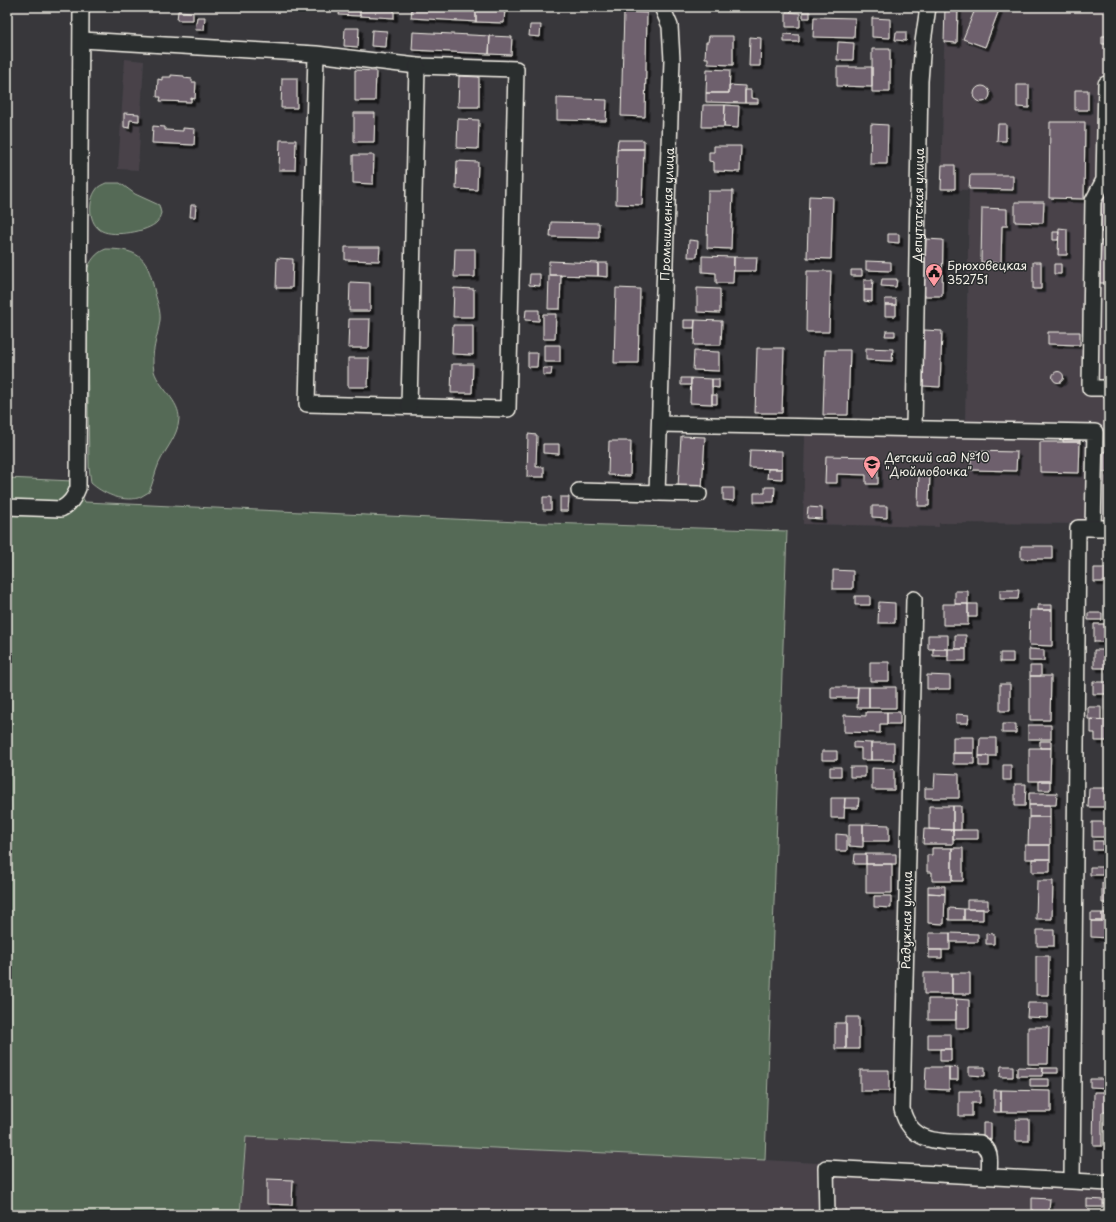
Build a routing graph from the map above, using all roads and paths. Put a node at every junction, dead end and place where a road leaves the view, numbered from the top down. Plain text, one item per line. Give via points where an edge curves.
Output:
1 (81, 7) edge
2 (662, 7) edge
3 (928, 7) edge
4 (82, 40) junction
5 (316, 54) junction
6 (417, 66) junction
7 (1106, 84) dead end
8 (1109, 388) edge
9 (409, 406) junction
10 (660, 424) junction
11 (914, 428) junction
12 (579, 490) dead end
13 (657, 493) junction
14 (699, 494) dead end
15 (7, 507) edge
16 (1093, 528) junction
17 (1109, 528) edge
18 (914, 599) dead end
19 (989, 1176) junction
20 (1072, 1180) junction
21 (1109, 1183) edge
22 (827, 1215) edge

1 - 4 street
2 - 10 street, Промышленная улица via 670,26 672,60
3 - 11 street, Депутатская улица via 921,62
4 - 5 street
4 - 15 street via 78,488 69,504 61,508
5 - 6 street
5 - 9 street via 308,404
6 - 9 street
6 - 9 street via 516,69 508,409
7 - 8 street via 1104,180 1093,202 1090,388
10 - 11 street
10 - 13 street, Промышленная улица
11 - 16 street via 1095,432
12 - 13 street
13 - 14 street
16 - 17 street
16 - 20 street via 1078,528
18 - 19 street, Радужная улица via 902,1109 908,1126 921,1137 980,1143 985,1146 989,1152
19 - 20 street
19 - 22 street via 826,1168
20 - 21 street

